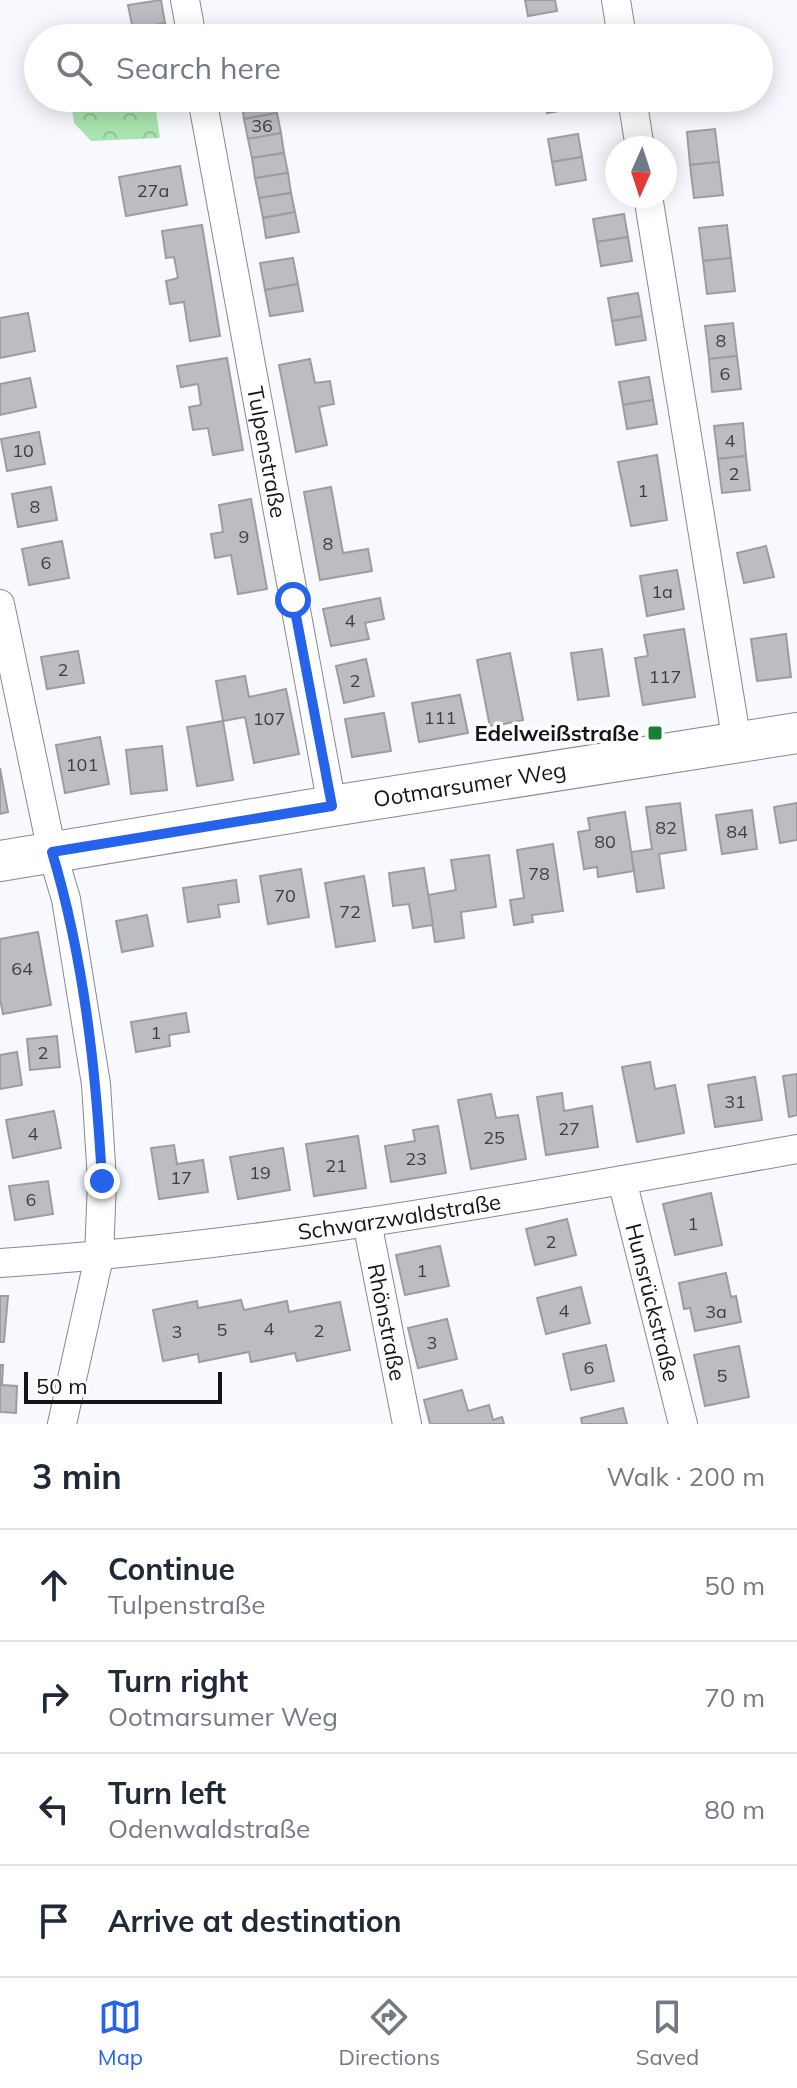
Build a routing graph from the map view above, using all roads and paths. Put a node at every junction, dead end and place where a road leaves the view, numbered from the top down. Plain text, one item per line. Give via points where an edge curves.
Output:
1 (185, 0) edge
2 (616, 0) edge
3 (189, 24) edge
4 (620, 24) edge
5 (205, 112) edge
6 (634, 112) edge
7 (638, 136) edge
8 (650, 208) edge
9 (0, 604) edge
10 (797, 733) edge
11 (737, 743) junction
12 (332, 806) junction
13 (52, 852) junction
14 (0, 861) edge
15 (797, 1149) edge
16 (622, 1180) junction
17 (367, 1222) junction
18 (99, 1257) junction
19 (0, 1263) edge
20 (62, 1424) edge
21 (407, 1424) edge
22 (683, 1424) edge

1 - 3 street
2 - 4 street
5 - 12 street, Tulpenstraße
6 - 7 street
8 - 11 street
9 - 13 street
10 - 11 street, Ootmarsumer Weg
11 - 12 street, Ootmarsumer Weg
12 - 13 street, Ootmarsumer Weg
13 - 14 street, Ootmarsumer Weg
13 - 18 street via 69,913 96,1084 102,1181
15 - 16 street, Schwarzwaldstraße
16 - 17 street, Schwarzwaldstraße
16 - 22 street, Hunsrückstraße
17 - 18 street, Schwarzwaldstraße
17 - 21 street, Rhönstraße
18 - 19 street, Schwarzwaldstraße
18 - 20 street

